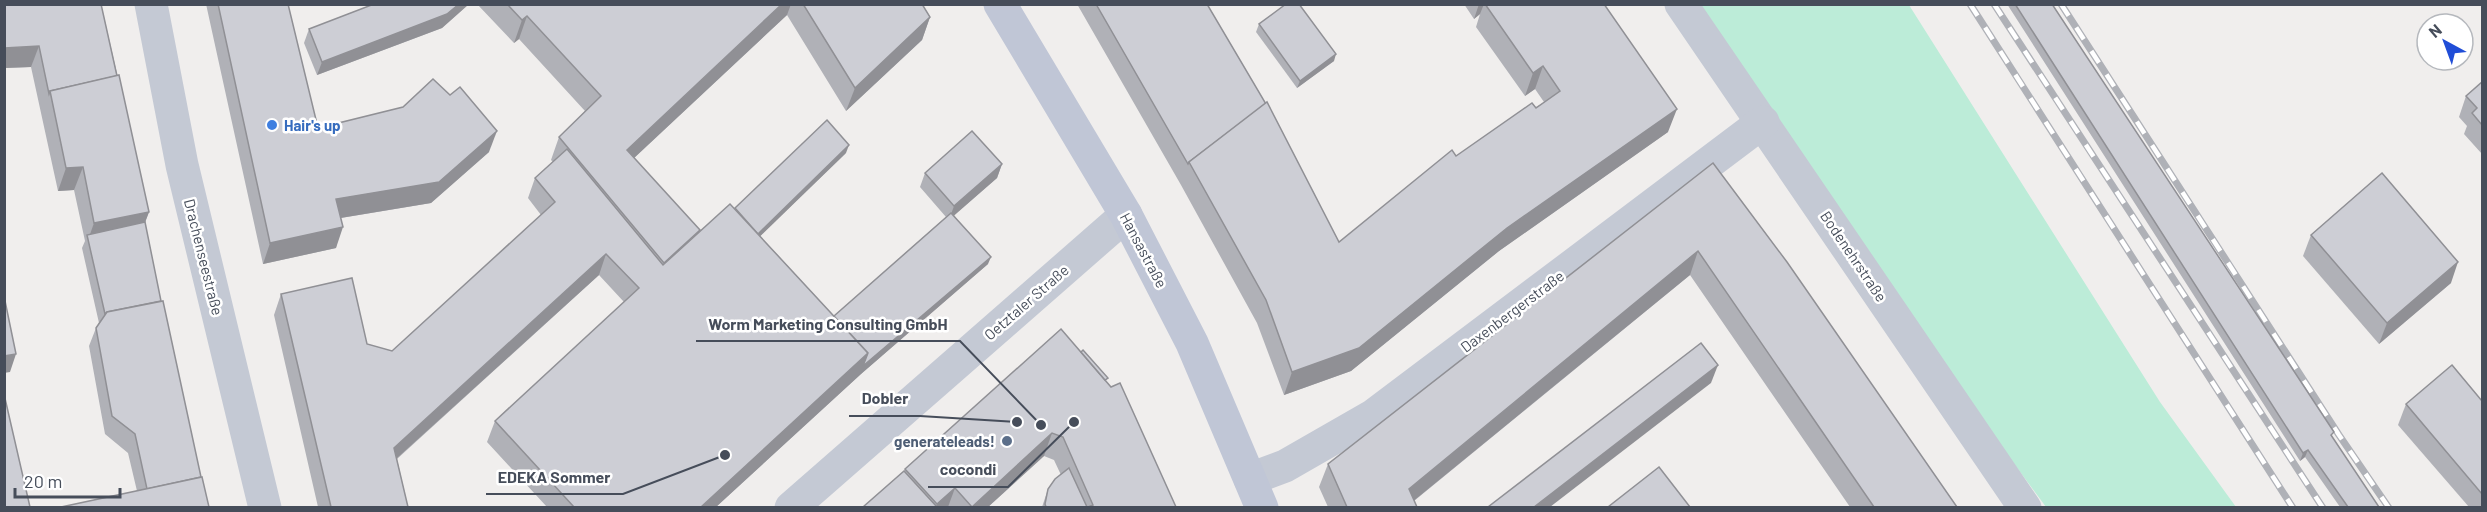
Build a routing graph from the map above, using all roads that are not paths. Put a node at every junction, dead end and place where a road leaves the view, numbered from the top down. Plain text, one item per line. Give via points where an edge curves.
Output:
1 (151, 4) edge
2 (1000, 4) edge
3 (1682, 4) edge
4 (1763, 122) junction
5 (1126, 215) junction
6 (1256, 493) edge
7 (265, 507) edge
8 (791, 507) edge
9 (2025, 507) edge

1 - 7 street, Drachenseestraße via 182,165
2 - 5 street, Hansastraße
3 - 4 street, Bodenehrstraße
4 - 6 street, Daxenbergerstraße via 1374,415 1285,466
4 - 9 street, Bodenehrstraße
5 - 6 street, Hansastraße via 1192,343
5 - 8 street, Oetztaler Straße

